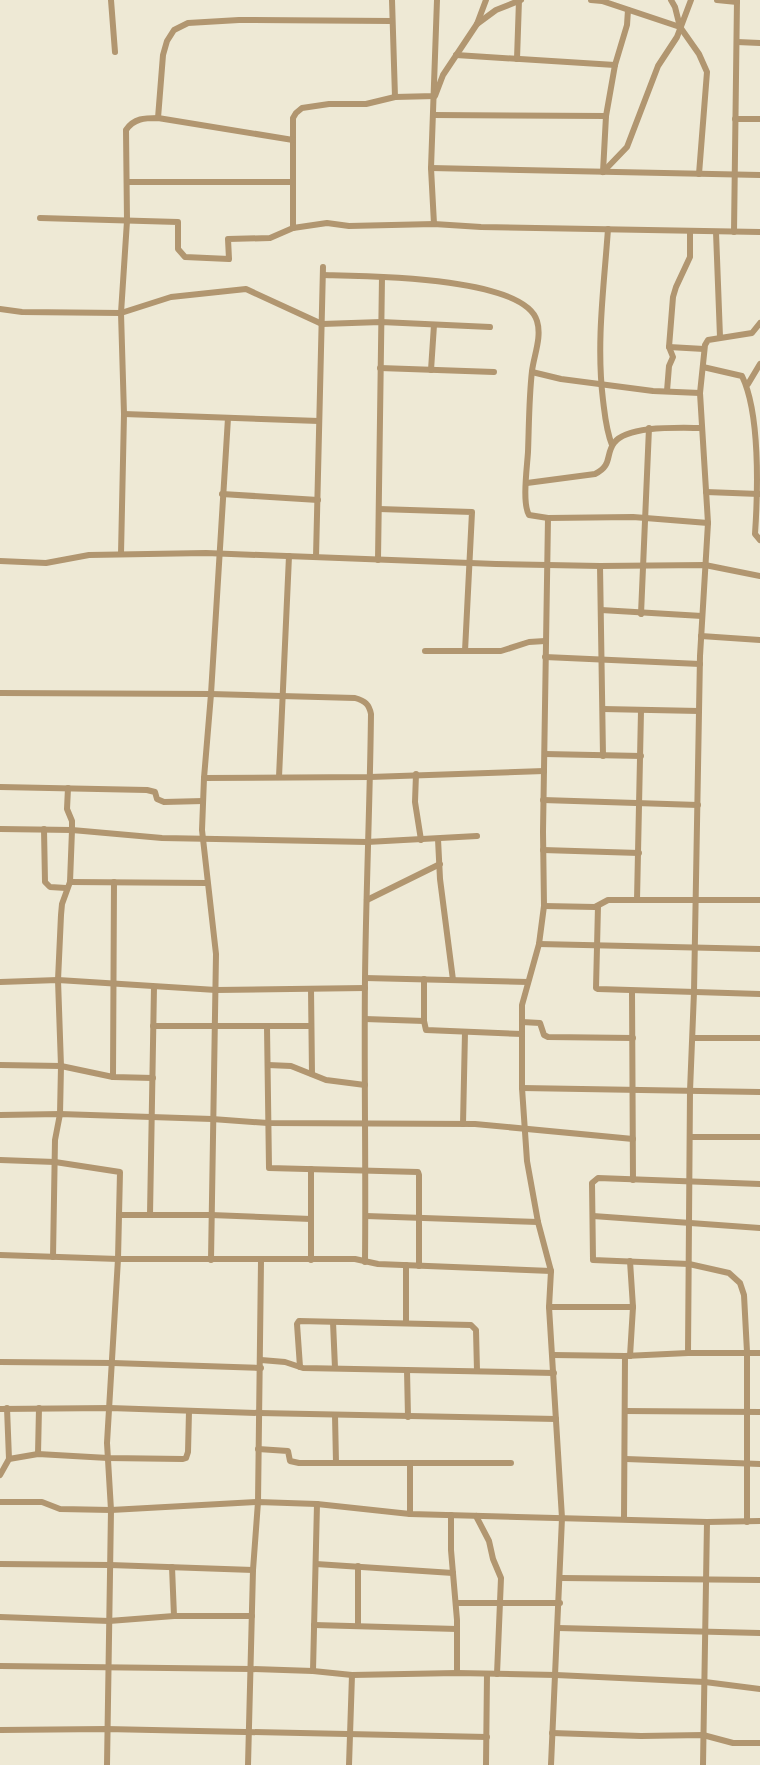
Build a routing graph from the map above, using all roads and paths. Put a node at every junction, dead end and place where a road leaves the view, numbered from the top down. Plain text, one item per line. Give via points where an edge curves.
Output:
1 (111, 0) edge
2 (392, 0) edge
3 (437, 0) edge
4 (486, 0) edge
5 (520, 0) edge
6 (591, 0) edge
7 (671, 0) edge
8 (691, 0) edge
9 (717, 0) edge
10 (737, 1) edge
11 (628, 10) junction
12 (392, 21) junction
13 (477, 24) junction
14 (680, 27) junction
15 (737, 42) junction
16 (760, 43) edge
17 (115, 52) dead end
18 (456, 55) junction
19 (517, 58) junction
20 (615, 65) junction
21 (435, 96) junction
22 (395, 97) junction
23 (433, 115) junction
24 (606, 116) junction
25 (158, 118) junction
26 (735, 118) junction
27 (760, 119) edge
28 (293, 140) junction
29 (431, 168) junction
30 (603, 172) junction
31 (699, 174) junction
32 (735, 175) junction
33 (760, 175) edge
34 (127, 182) junction
35 (293, 182) junction
36 (40, 218) dead end
37 (127, 221) junction
38 (434, 224) junction
39 (292, 228) junction
40 (608, 229) junction
41 (690, 232) junction
42 (716, 232) junction
43 (734, 232) junction
44 (760, 232) edge
45 (323, 267) dead end
46 (323, 275) junction
47 (382, 277) junction
48 (0, 309) edge
49 (121, 314) junction
50 (381, 322) junction
51 (760, 323) edge
52 (322, 324) junction
53 (434, 325) junction
54 (490, 327) dead end
55 (720, 337) junction
56 (669, 347) junction
57 (704, 349) junction
58 (760, 364) edge
59 (703, 367) junction
60 (380, 368) junction
61 (431, 370) junction
62 (494, 372) dead end
63 (532, 372) junction
64 (601, 384) junction
65 (748, 384) junction
66 (667, 391) junction
67 (700, 393) junction
68 (124, 414) junction
69 (228, 418) junction
70 (320, 421) junction
71 (649, 428) junction
72 (702, 428) junction
73 (760, 438) edge
74 (612, 445) junction
75 (527, 483) junction
76 (706, 492) junction
77 (222, 494) junction
78 (759, 494) edge
79 (318, 500) junction
80 (379, 509) junction
81 (548, 518) junction
82 (645, 518) junction
83 (708, 523) junction
84 (760, 540) edge
85 (121, 554) junction
86 (219, 554) junction
87 (289, 556) junction
88 (316, 557) junction
89 (378, 560) junction
90 (0, 561) edge
91 (468, 563) junction
92 (547, 565) junction
93 (643, 565) junction
94 (705, 565) junction
95 (600, 566) junction
96 (760, 576) edge
97 (601, 610) junction
98 (641, 614) junction
99 (702, 616) junction
100 (701, 636) junction
101 (760, 640) edge
102 (545, 641) junction
103 (425, 651) dead end
104 (465, 651) junction
105 (545, 657) junction
106 (602, 660) junction
107 (700, 664) junction
108 (0, 693) edge
109 (211, 694) junction
110 (282, 696) junction
111 (603, 709) junction
112 (641, 711) junction
113 (699, 711) junction
114 (544, 754) junction
115 (603, 756) junction
116 (641, 756) junction
117 (544, 771) junction
118 (416, 774) junction
119 (204, 777) junction
120 (279, 777) junction
121 (370, 777) junction
122 (0, 787) edge
123 (68, 788) junction
124 (543, 800) junction
125 (203, 801) junction
126 (640, 803) junction
127 (698, 805) junction
128 (0, 829) edge
129 (44, 830) junction
130 (72, 830) junction
131 (477, 836) dead end
132 (202, 838) junction
133 (438, 839) junction
134 (421, 840) junction
135 (367, 842) junction
136 (543, 850) junction
137 (639, 853) junction
138 (440, 864) junction
139 (114, 882) junction
140 (207, 883) junction
141 (68, 885) junction
142 (367, 900) junction
143 (637, 900) junction
144 (760, 900) edge
145 (695, 901) junction
146 (544, 906) junction
147 (598, 906) junction
148 (539, 944) junction
149 (597, 945) junction
150 (695, 948) junction
151 (760, 949) edge
152 (365, 978) junction
153 (424, 979) junction
154 (58, 980) junction
155 (453, 980) junction
156 (0, 982) edge
157 (528, 982) junction
158 (112, 983) junction
159 (154, 987) junction
160 (365, 988) junction
161 (311, 989) junction
162 (216, 990) junction
163 (632, 991) junction
164 (694, 992) junction
165 (760, 994) edge
166 (365, 1019) junction
167 (424, 1021) junction
168 (522, 1022) junction
169 (153, 1026) junction
170 (311, 1026) junction
171 (267, 1027) junction
172 (215, 1028) junction
173 (465, 1032) junction
174 (522, 1034) junction
175 (633, 1038) junction
176 (693, 1038) junction
177 (760, 1038) edge
178 (0, 1065) edge
179 (268, 1065) junction
180 (61, 1066) junction
181 (312, 1074) junction
182 (113, 1077) junction
183 (153, 1078) junction
184 (365, 1085) junction
185 (522, 1088) junction
186 (633, 1090) junction
187 (690, 1092) junction
188 (760, 1092) edge
189 (60, 1114) junction
190 (0, 1115) edge
191 (152, 1117) junction
192 (212, 1119) junction
193 (268, 1124) junction
194 (365, 1124) junction
195 (463, 1124) junction
196 (524, 1130) junction
197 (690, 1137) junction
198 (760, 1137) edge
199 (633, 1139) junction
200 (0, 1160) edge
201 (55, 1162) junction
202 (311, 1169) junction
203 (366, 1170) junction
204 (633, 1180) junction
205 (690, 1182) junction
206 (760, 1184) edge
207 (119, 1215) junction
208 (150, 1215) junction
209 (211, 1215) junction
210 (366, 1216) junction
211 (593, 1216) junction
212 (419, 1218) junction
213 (311, 1219) junction
214 (538, 1222) junction
215 (688, 1222) junction
216 (760, 1228) edge
217 (0, 1255) edge
218 (53, 1257) junction
219 (118, 1259) junction
220 (211, 1260) junction
221 (261, 1260) junction
222 (311, 1260) junction
223 (365, 1262) junction
224 (630, 1262) junction
225 (689, 1263) junction
226 (406, 1265) junction
227 (419, 1266) junction
228 (551, 1271) junction
229 (549, 1307) junction
230 (633, 1307) junction
231 (333, 1322) junction
232 (406, 1323) junction
233 (747, 1352) junction
234 (688, 1353) junction
235 (760, 1353) edge
236 (553, 1355) junction
237 (628, 1356) junction
238 (261, 1360) junction
239 (0, 1362) edge
240 (113, 1363) junction
241 (300, 1367) junction
242 (261, 1368) junction
243 (335, 1368) junction
244 (407, 1370) junction
245 (477, 1371) junction
246 (554, 1373) junction
247 (4, 1408) edge
248 (39, 1408) junction
249 (110, 1408) junction
250 (189, 1411) junction
251 (747, 1411) junction
252 (625, 1412) junction
253 (760, 1412) edge
254 (259, 1413) junction
255 (335, 1415) junction
256 (408, 1417) junction
257 (556, 1419) junction
258 (258, 1449) junction
259 (38, 1454) junction
260 (108, 1458) junction
261 (9, 1459) junction
262 (626, 1459) junction
263 (336, 1463) junction
264 (511, 1463) dead end
265 (410, 1464) junction
266 (747, 1464) junction
267 (760, 1464) edge
268 (0, 1475) edge
269 (0, 1502) edge
270 (258, 1502) junction
271 (317, 1504) junction
272 (111, 1510) junction
273 (410, 1514) junction
274 (451, 1515) junction
275 (476, 1516) junction
276 (562, 1518) junction
277 (624, 1519) junction
278 (760, 1521) edge
279 (706, 1522) junction
280 (747, 1522) junction
281 (0, 1564) edge
282 (316, 1564) junction
283 (110, 1565) junction
284 (358, 1566) junction
285 (172, 1567) junction
286 (254, 1570) junction
287 (453, 1573) junction
288 (561, 1578) junction
289 (706, 1580) junction
290 (760, 1580) edge
291 (501, 1602) junction
292 (456, 1603) junction
293 (560, 1603) junction
294 (174, 1616) junction
295 (252, 1616) junction
296 (0, 1617) edge
297 (109, 1620) junction
298 (314, 1625) junction
299 (358, 1626) junction
300 (457, 1629) junction
301 (558, 1629) junction
302 (706, 1633) junction
303 (760, 1633) edge
304 (0, 1666) edge
305 (108, 1668) junction
306 (251, 1669) junction
307 (313, 1671) junction
308 (457, 1673) junction
309 (487, 1674) junction
310 (497, 1674) junction
311 (352, 1675) junction
312 (556, 1675) junction
313 (705, 1682) junction
314 (760, 1689) edge
315 (106, 1729) junction
316 (0, 1730) edge
317 (249, 1733) junction
318 (552, 1733) junction
319 (703, 1735) junction
320 (349, 1736) junction
321 (487, 1737) junction
322 (760, 1743) edge
323 (107, 1765) edge
324 (248, 1765) edge
325 (349, 1765) edge
326 (486, 1765) edge
327 (551, 1765) edge
328 (703, 1765) edge

1 - 17 street
2 - 12 street
3 - 21 street
4 - 13 street
5 - 13 street
5 - 19 street
6 - 11 street
7 - 14 street
8 - 14 street
9 - 10 street
10 - 15 street
11 - 14 street
11 - 20 street
12 - 22 street
12 - 25 street via 188,23 174,30 167,41
13 - 18 street
14 - 30 street via 658,66 627,147
14 - 31 street via 707,72
15 - 16 street
15 - 26 street
18 - 19 street
18 - 21 street
19 - 20 street
20 - 24 street
21 - 22 street
21 - 23 street
22 - 28 street via 366,104 302,108 293,118
23 - 24 street
23 - 29 street
24 - 30 street
25 - 28 street
25 - 34 street via 140,119 130,123 126,130
26 - 27 street
26 - 32 street
28 - 35 street
29 - 30 street
29 - 38 street
30 - 31 street
31 - 32 street
32 - 33 street
32 - 43 street
34 - 35 street
34 - 37 street
35 - 39 street
36 - 37 street
37 - 39 street via 178,222 178,249 185,257 229,259 228,239 270,238
37 - 49 street
38 - 39 street via 327,223
38 - 40 street
40 - 41 street
40 - 64 street via 601,316
41 - 42 street
41 - 56 street via 690,257 676,287
42 - 43 street
42 - 55 street
43 - 44 street
45 - 46 street
46 - 47 street
46 - 52 street
47 - 50 street
47 - 63 street via 443,281 512,297 530,308 539,328
48 - 49 street
49 - 52 street via 171,297 246,289
49 - 68 street
50 - 52 street
50 - 53 street
50 - 60 street
51 - 55 street via 752,333
52 - 70 street
53 - 54 street
53 - 61 street
55 - 57 street via 708,339
56 - 57 street
56 - 66 street via 673,357
57 - 59 street
58 - 65 street
59 - 65 street via 737,374
59 - 67 street
60 - 61 street
60 - 80 street
61 - 62 street
63 - 64 street
63 - 75 street
64 - 66 street
64 - 74 street
65 - 73 street via 757,407
66 - 67 street
67 - 72 street
68 - 69 street
68 - 85 street
69 - 70 street
69 - 77 street
70 - 79 street
71 - 72 street
71 - 74 street via 621,437
71 - 82 street
72 - 76 street
73 - 78 street
74 - 75 street via 604,470
75 - 81 street via 529,515
76 - 78 street
76 - 83 street
77 - 79 street
77 - 86 street
78 - 84 street via 755,534
79 - 88 street
80 - 89 street
80 - 91 street via 472,512
81 - 82 street
81 - 92 street
82 - 83 street
82 - 93 street
83 - 94 street
85 - 86 street
85 - 90 street via 46,563
86 - 87 street
86 - 109 street
87 - 88 street
87 - 110 street
88 - 89 street
89 - 91 street
91 - 92 street
91 - 104 street
92 - 95 street
92 - 102 street
93 - 94 street
93 - 95 street
93 - 98 street
94 - 96 street
94 - 99 street
95 - 97 street
97 - 98 street
97 - 106 street
98 - 99 street
99 - 100 street
100 - 101 street
100 - 107 street
102 - 104 street via 529,642 506,651
102 - 105 street
103 - 104 street
105 - 106 street
105 - 114 street
106 - 107 street
106 - 111 street
107 - 113 street
108 - 109 street
109 - 110 street
109 - 119 street
110 - 120 street
110 - 121 street via 355,698 369,705
111 - 112 street
111 - 115 street
112 - 113 street
112 - 116 street
113 - 127 street
114 - 115 street
114 - 117 street
115 - 116 street
116 - 126 street
117 - 118 street
117 - 124 street
118 - 121 street
118 - 134 street via 415,802
119 - 120 street
119 - 125 street
120 - 121 street
121 - 135 street
122 - 123 street
123 - 125 street via 152,790 164,802
123 - 130 street
124 - 126 street
124 - 136 street
125 - 132 street
126 - 127 street
126 - 137 street
127 - 145 street
128 - 129 street
129 - 130 street
129 - 141 street via 45,882 50,886
130 - 132 street
130 - 141 street
131 - 133 street
132 - 135 street
132 - 140 street
133 - 134 street
133 - 138 street
134 - 135 street
135 - 142 street
136 - 137 street
136 - 146 street
137 - 143 street
138 - 142 street
138 - 155 street
139 - 140 street
139 - 141 street
139 - 158 street
140 - 162 street via 216,941
141 - 154 street via 61,910
142 - 152 street
143 - 145 street
143 - 147 street via 605,900
144 - 145 street
145 - 150 street
146 - 147 street
146 - 148 street
147 - 149 street
148 - 149 street
148 - 157 street
149 - 150 street
149 - 163 street via 596,988
150 - 151 street
150 - 164 street
152 - 153 street
152 - 160 street
153 - 155 street
153 - 167 street
154 - 156 street
154 - 158 street
154 - 180 street
155 - 157 street
157 - 168 street
158 - 159 street
158 - 182 street
159 - 162 street
159 - 169 street
160 - 161 street
160 - 166 street
161 - 162 street
161 - 170 street
162 - 172 street
163 - 164 street
163 - 175 street
164 - 165 street
164 - 176 street
166 - 167 street
166 - 184 street
167 - 173 street via 426,1030
168 - 174 street
168 - 175 street via 540,1023 544,1035 549,1037
169 - 172 street
169 - 183 street
170 - 171 street
170 - 181 street
171 - 172 street
171 - 179 street
172 - 192 street
173 - 174 street
173 - 195 street
174 - 185 street
175 - 186 street
176 - 177 street
176 - 187 street
178 - 180 street
179 - 181 street via 291,1066
179 - 193 street
180 - 182 street
180 - 189 street
181 - 184 street
182 - 183 street
183 - 191 street
184 - 194 street
185 - 186 street
185 - 196 street
186 - 187 street
186 - 199 street
187 - 188 street
187 - 197 street
189 - 190 street
189 - 191 street
189 - 201 street
191 - 192 street
191 - 208 street
192 - 193 street
192 - 209 street
193 - 194 street
193 - 202 street via 269,1168
194 - 195 street
194 - 203 street
195 - 196 street
196 - 199 street
196 - 214 street
197 - 198 street
197 - 205 street
199 - 204 street
200 - 201 street
201 - 207 street via 120,1171
201 - 218 street
202 - 203 street
202 - 213 street
203 - 210 street
203 - 212 street via 418,1172
204 - 205 street
204 - 211 street via 595,1179
205 - 206 street
205 - 215 street
207 - 208 street
207 - 219 street
208 - 209 street
209 - 213 street
209 - 220 street
210 - 212 street
210 - 223 street
211 - 215 street
211 - 224 street via 593,1260
212 - 214 street
212 - 227 street
213 - 222 street
214 - 228 street
215 - 216 street
215 - 225 street
217 - 218 street
218 - 219 street
219 - 220 street
219 - 240 street
220 - 221 street
221 - 222 street
221 - 238 street
222 - 223 street
223 - 226 street
224 - 225 street
224 - 230 street
225 - 233 street via 729,1273 740,1283
225 - 234 street
226 - 227 street
226 - 232 street
227 - 228 street
228 - 229 street
229 - 230 street
229 - 236 street
230 - 237 street
231 - 232 street
231 - 241 street via 298,1322
231 - 243 street
232 - 245 street via 474,1327
233 - 234 street
233 - 235 street
233 - 251 street
234 - 237 street
236 - 237 street
236 - 246 street
237 - 252 street
238 - 241 street
238 - 242 street
239 - 240 street
240 - 242 street
240 - 249 street
241 - 243 street
242 - 254 street
243 - 244 street
244 - 245 street
244 - 256 street
245 - 246 street
246 - 257 street
247 - 248 street
247 - 261 street
248 - 249 street
248 - 259 street
249 - 250 street
249 - 260 street
250 - 254 street
250 - 260 street via 186,1458
251 - 252 street
251 - 253 street
251 - 266 street
252 - 262 street
254 - 255 street
254 - 258 street
255 - 256 street
255 - 263 street
256 - 257 street
257 - 276 street
258 - 263 street via 288,1451 291,1462
258 - 270 street
259 - 260 street
259 - 261 street
260 - 272 street
261 - 268 street
262 - 266 street
262 - 277 street
263 - 265 street
264 - 265 street
265 - 273 street
266 - 267 street
266 - 280 street
269 - 272 street via 42,1502 58,1509
270 - 271 street
270 - 272 street
270 - 286 street
271 - 273 street
271 - 282 street
272 - 283 street
273 - 274 street
274 - 275 street
274 - 287 street
275 - 276 street
275 - 291 street via 501,1578
276 - 277 street
276 - 288 street
277 - 279 street
278 - 280 street
279 - 280 street
279 - 289 street
281 - 283 street
282 - 284 street
282 - 298 street
283 - 285 street
283 - 297 street
284 - 287 street
284 - 299 street
285 - 286 street
285 - 294 street
286 - 295 street
287 - 292 street
288 - 289 street
288 - 293 street
289 - 290 street
289 - 302 street
291 - 292 street
291 - 293 street
291 - 310 street
292 - 300 street
293 - 301 street
294 - 295 street
294 - 297 street
295 - 306 street
296 - 297 street
297 - 305 street
298 - 299 street
298 - 307 street
299 - 300 street
300 - 308 street
301 - 302 street
301 - 312 street
302 - 303 street
302 - 313 street
304 - 305 street
305 - 306 street
305 - 315 street
306 - 307 street
306 - 317 street
307 - 311 street
308 - 309 street
308 - 311 street
309 - 310 street
309 - 321 street
310 - 312 street
311 - 320 street
312 - 313 street
312 - 318 street
313 - 314 street
313 - 319 street
315 - 316 street
315 - 317 street
315 - 323 street
317 - 320 street
317 - 324 street
318 - 319 street
318 - 327 street
319 - 322 street via 733,1743
319 - 328 street
320 - 321 street
320 - 325 street
321 - 326 street

